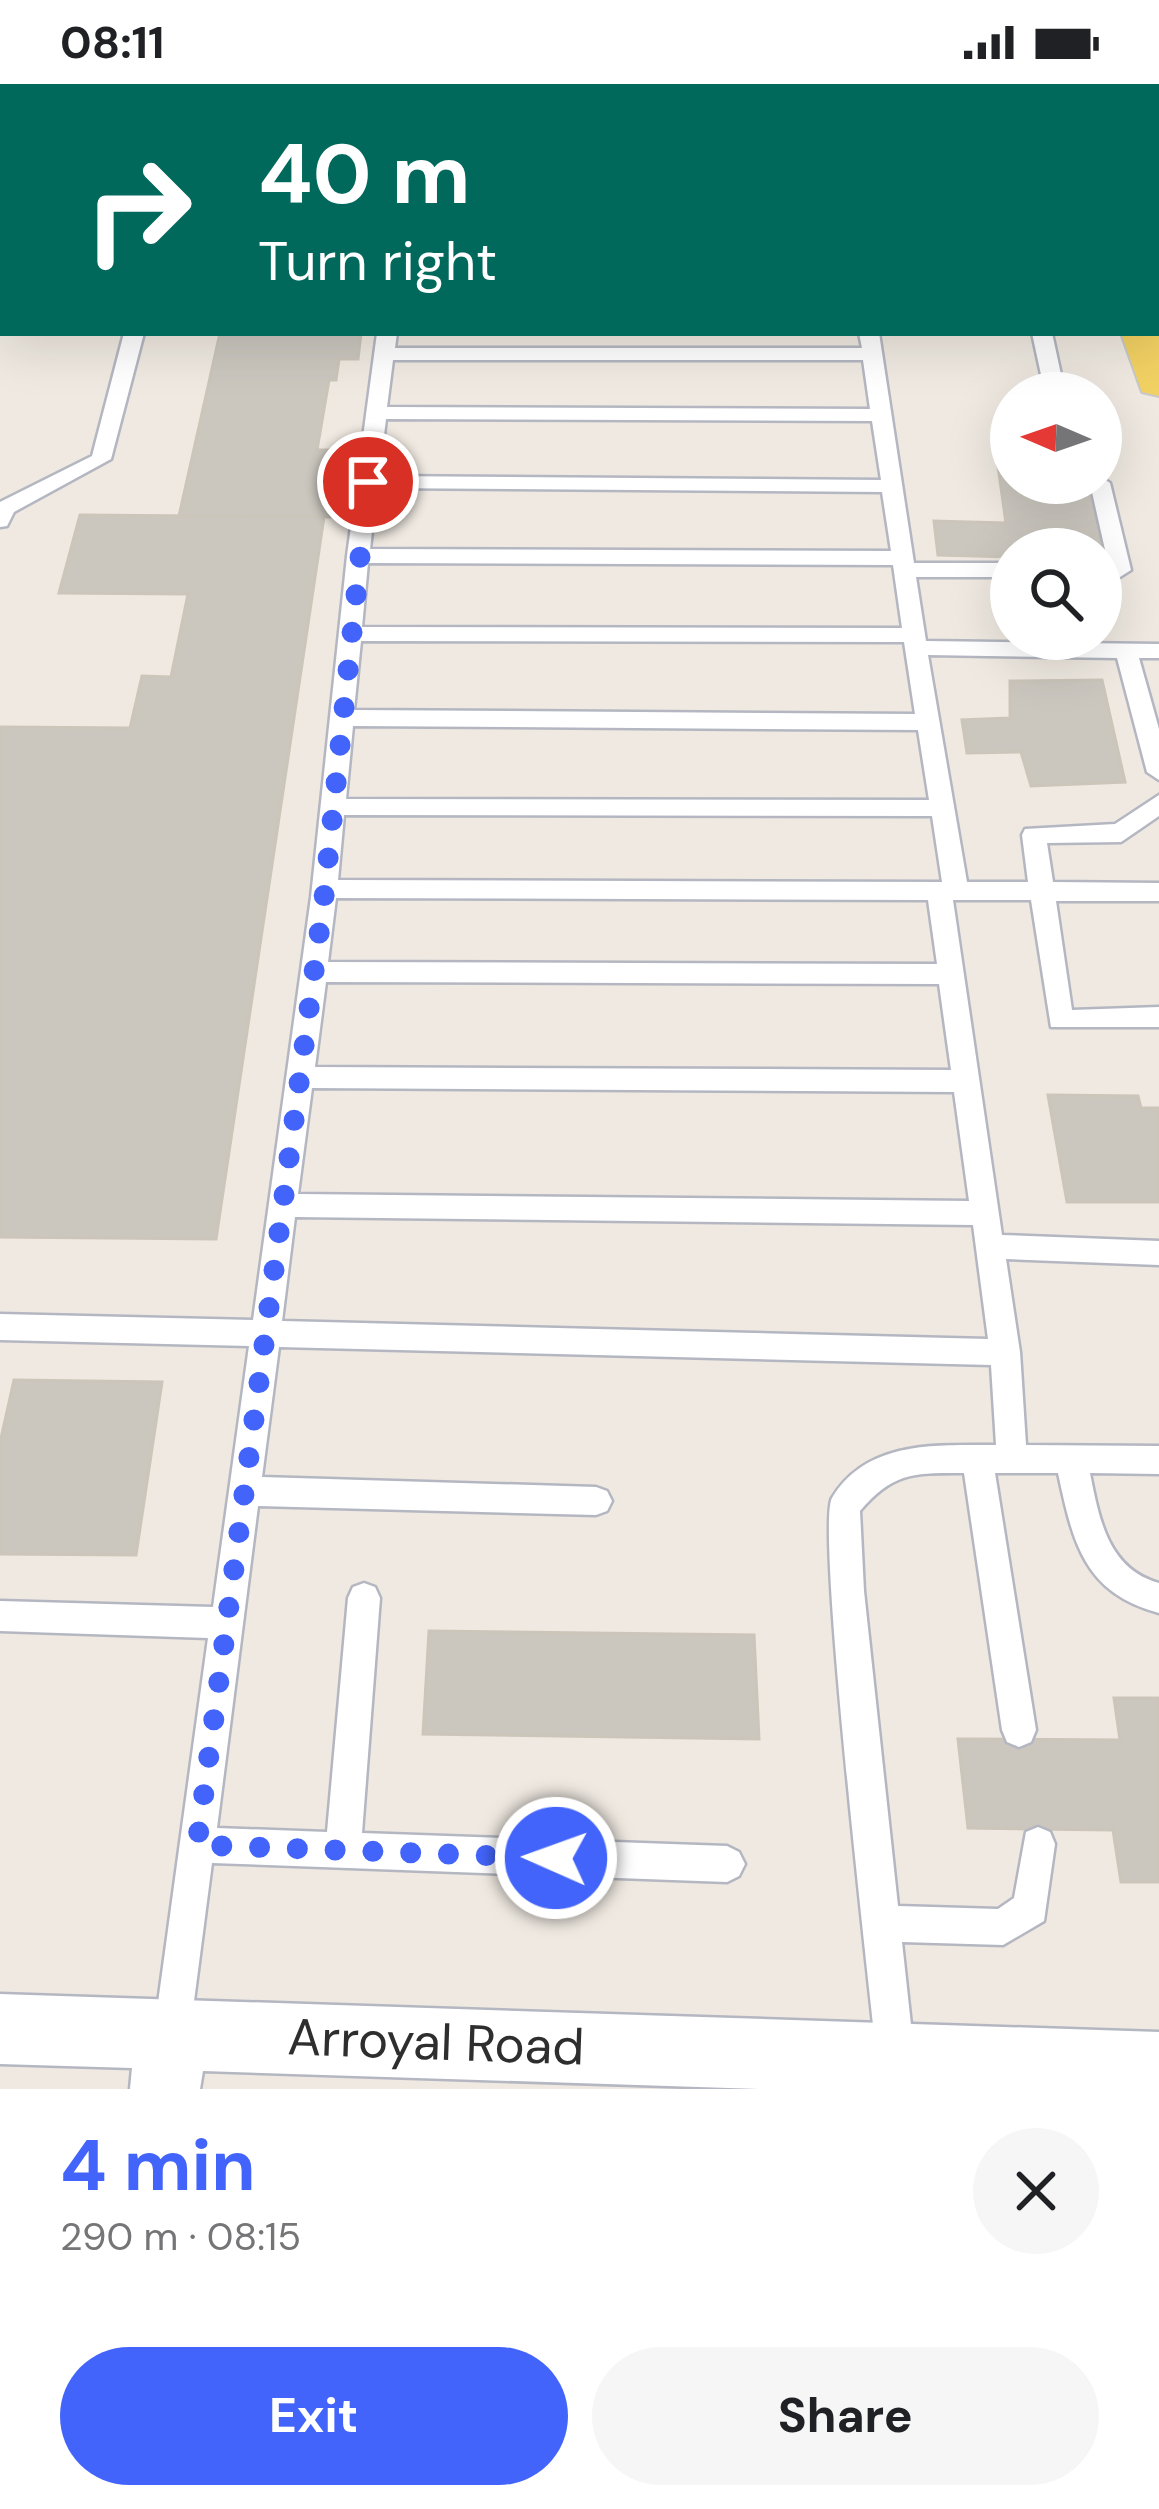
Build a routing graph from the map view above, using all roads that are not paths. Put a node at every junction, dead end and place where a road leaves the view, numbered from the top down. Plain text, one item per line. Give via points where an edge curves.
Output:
1 (133, 336) edge
2 (1043, 336) edge
3 (1145, 336) edge
4 (871, 343) edge
5 (386, 344) edge
6 (1050, 372) edge
7 (1159, 382) edge
8 (377, 413) junction
9 (882, 415) junction
10 (368, 482) junction
11 (892, 486) junction
12 (0, 521) edge
13 (358, 556) junction
14 (904, 564) junction
15 (990, 569) edge
16 (350, 634) junction
17 (915, 641) junction
18 (1126, 651) junction
19 (1159, 651) edge
20 (342, 718) junction
21 (928, 722) junction
22 (1159, 772) edge
23 (1159, 803) edge
24 (333, 807) junction
25 (943, 808) junction
26 (325, 889) junction
27 (947, 891) junction
28 (1041, 892) junction
29 (1159, 892) edge
30 (314, 972) junction
31 (951, 974) junction
32 (1159, 1017) edge
33 (299, 1076) junction
34 (966, 1081) junction
35 (281, 1205) junction
36 (985, 1213) junction
37 (990, 1246) junction
38 (1159, 1253) edge
39 (0, 1327) edge
40 (263, 1336) junction
41 (1006, 1352) junction
42 (977, 1459) junction
43 (1012, 1459) junction
44 (1071, 1459) junction
45 (1159, 1460) edge
46 (243, 1491) junction
47 (596, 1501) dead end
48 (364, 1598) dead end
49 (1159, 1598) edge
50 (0, 1616) edge
51 (226, 1623) junction
52 (1019, 1730) dead end
53 (1038, 1844) dead end
54 (197, 1845) junction
55 (344, 1850) junction
56 (727, 1864) dead end
57 (882, 1923) junction
58 (0, 2029) edge
59 (169, 2061) edge
60 (1159, 2067) edge
61 (898, 2073) edge

1 - 12 lane via 100,459 5,508
2 - 6 lane
3 - 7 main road
4 - 5 lane
4 - 9 lane
5 - 8 lane
8 - 9 lane
8 - 10 lane
9 - 11 lane
10 - 11 lane
10 - 13 lane
11 - 14 lane
13 - 14 lane
13 - 16 lane
14 - 15 lane
14 - 17 lane
16 - 17 lane
16 - 20 lane
17 - 18 lane
17 - 21 lane
18 - 19 lane
18 - 22 lane
20 - 21 lane
20 - 24 lane
21 - 25 lane
23 - 28 lane via 1121,833 1034,835
24 - 25 lane
24 - 26 lane
25 - 27 lane
26 - 27 lane
26 - 30 lane
27 - 28 lane
27 - 31 lane
28 - 29 lane
28 - 32 lane via 1060,1020
30 - 31 lane
30 - 33 lane
31 - 34 lane
33 - 34 lane
33 - 35 lane
34 - 36 lane
35 - 36 lane
35 - 40 lane
36 - 37 lane
37 - 38 lane
37 - 41 lane
39 - 40 lane
40 - 41 lane
40 - 46 lane
41 - 43 lane
42 - 43 lane
42 - 52 lane
42 - 57 lane via 917,1459 872,1474 844,1507
43 - 44 lane
44 - 45 lane
44 - 49 lane via 1092,1547 1129,1591
46 - 47 lane
46 - 51 lane
48 - 55 lane
50 - 51 lane
51 - 54 lane
53 - 57 lane via 1031,1908 1003,1927
54 - 55 lane
54 - 59 lane
55 - 56 lane
57 - 61 lane
58 - 59 street, Arroyal Road
59 - 61 street, Arroyal Road
60 - 61 street, Arroyal Road

